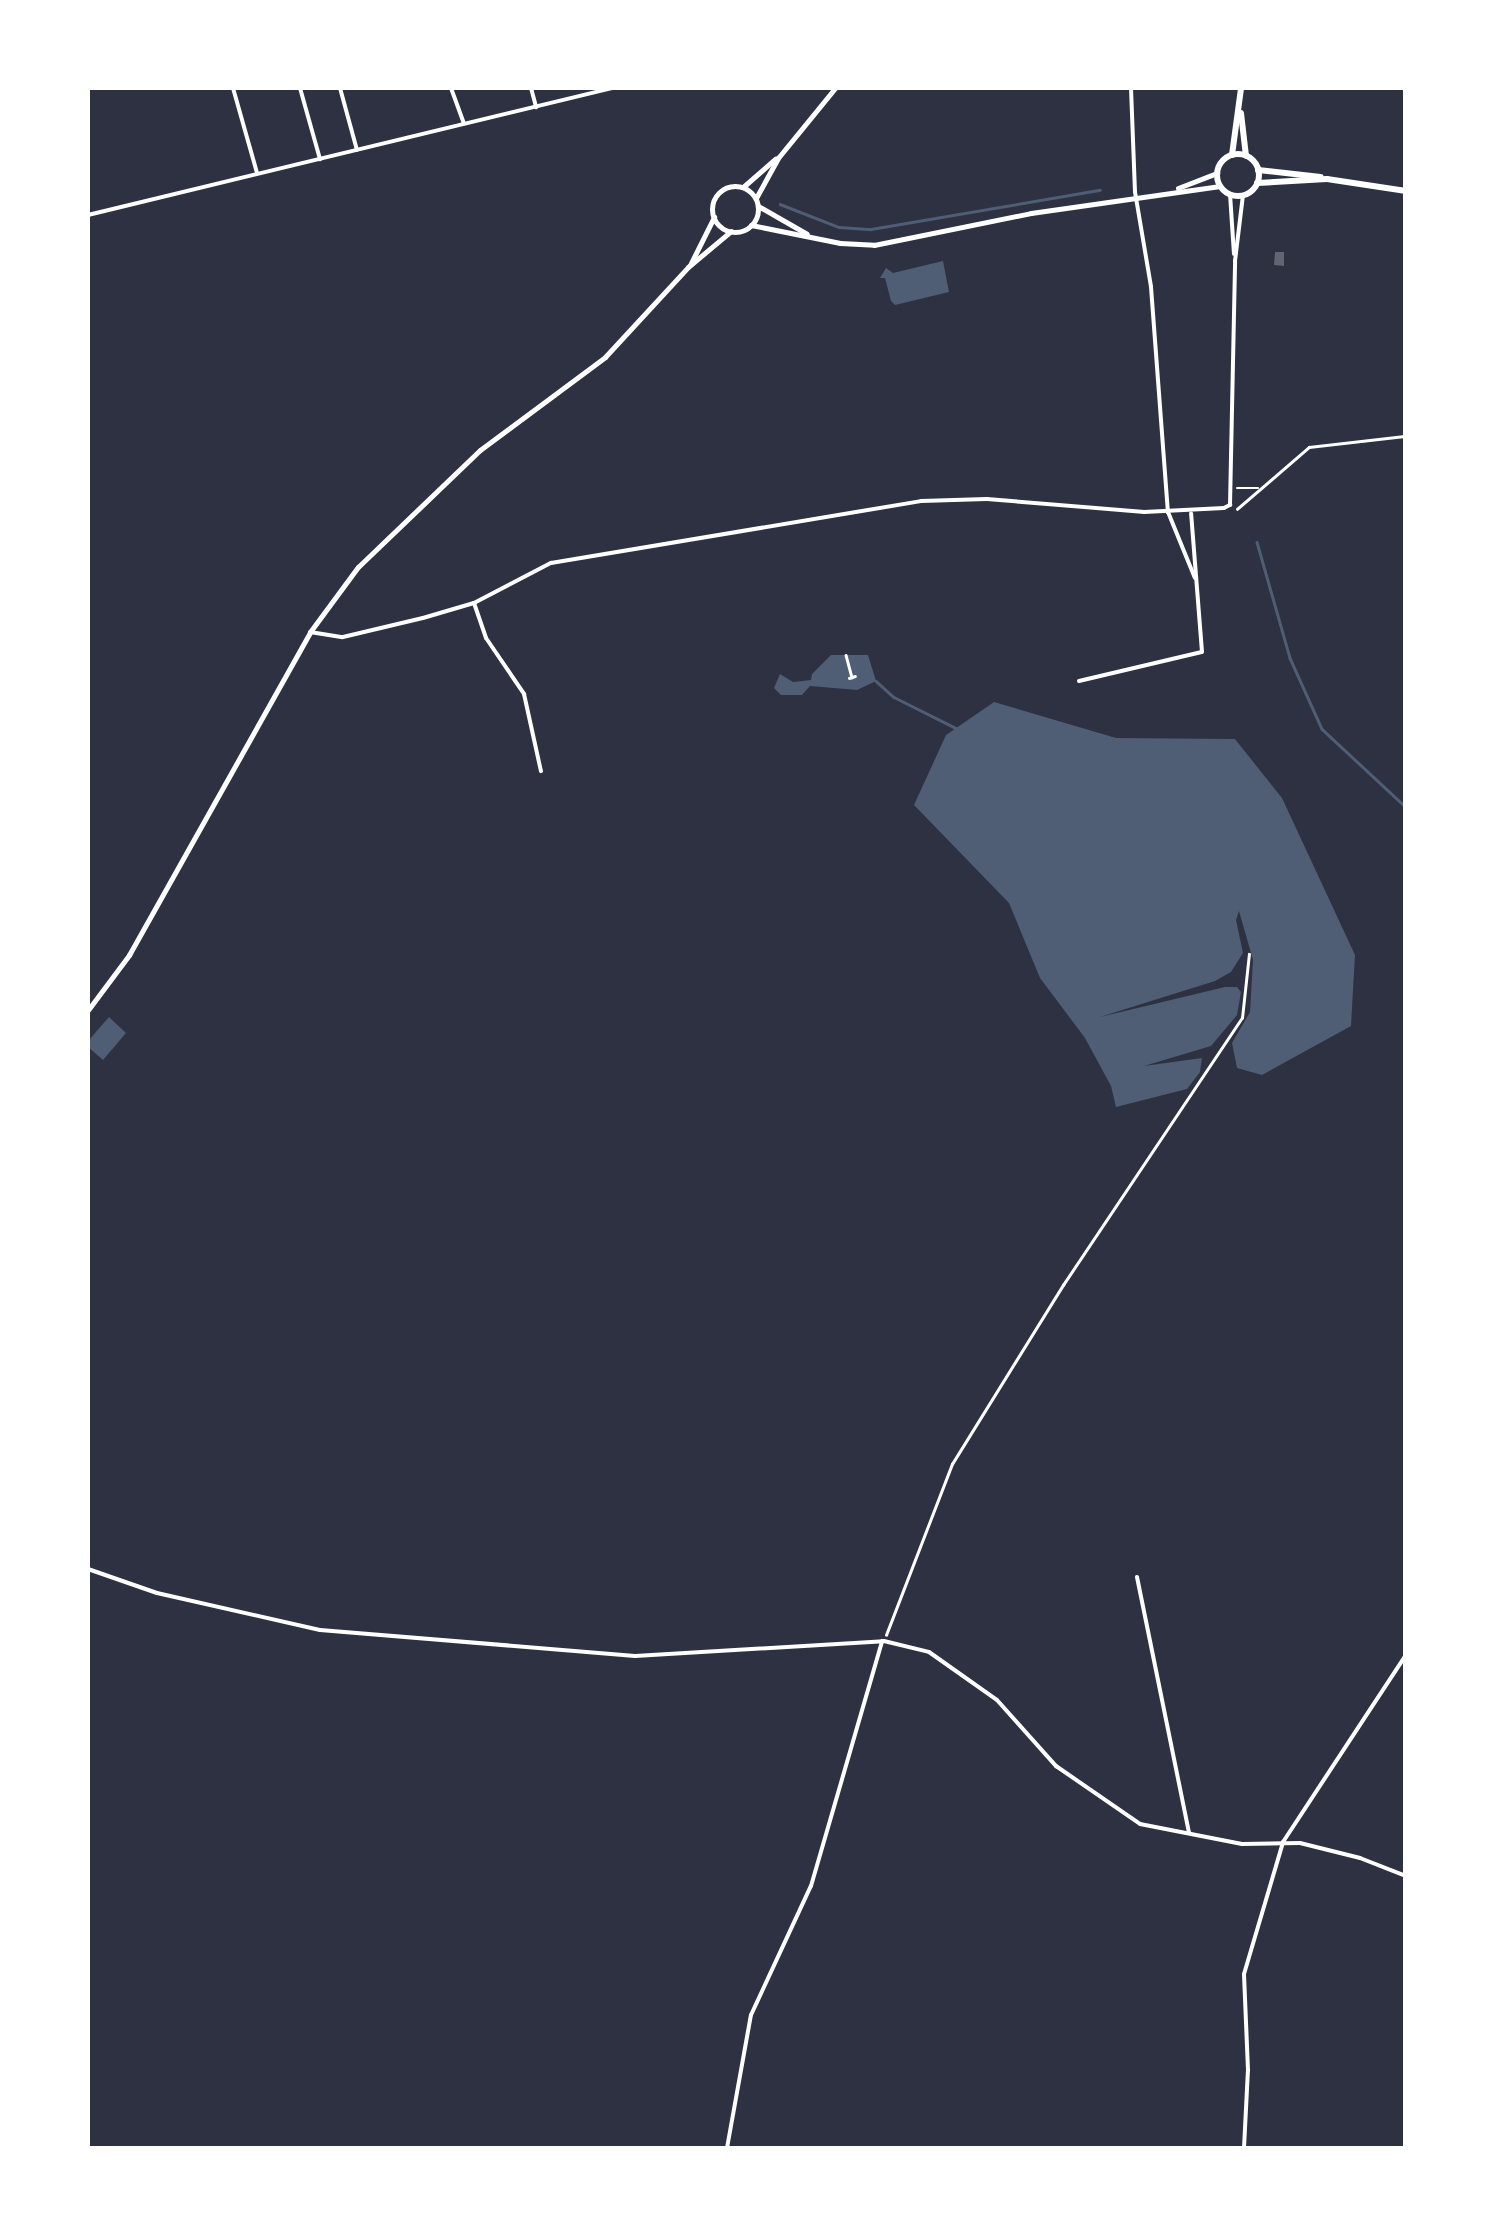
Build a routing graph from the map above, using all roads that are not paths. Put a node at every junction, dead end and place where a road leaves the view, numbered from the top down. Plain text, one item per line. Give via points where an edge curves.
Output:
1 (234, 88) edge
2 (300, 88) edge
3 (340, 88) edge
4 (451, 88) edge
5 (531, 88) edge
6 (585, 88) edge
7 (612, 88) edge
8 (835, 88) edge
9 (1131, 88) edge
10 (1241, 88) edge
11 (587, 94) junction
12 (536, 108) junction
13 (464, 123) junction
14 (1240, 130) junction
15 (358, 151) junction
16 (1232, 156) junction
17 (1246, 156) junction
18 (778, 158) junction
19 (320, 159) junction
20 (1258, 170) junction
21 (1218, 173) junction
22 (257, 174) junction
23 (1308, 177) junction
24 (1257, 184) junction
25 (1220, 186) junction
26 (743, 187) junction
27 (1176, 189) junction
28 (1406, 191) edge
29 (1230, 194) junction
30 (1244, 195) junction
31 (1135, 198) junction
32 (756, 203) junction
33 (88, 215) edge
34 (714, 218) junction
35 (751, 224) junction
36 (731, 231) junction
37 (810, 235) junction
38 (1235, 261) junction
39 (688, 267) junction
40 (1191, 511) junction
41 (1168, 512) junction
42 (1195, 578) junction
43 (474, 603) junction
44 (310, 632) junction
45 (1080, 681) dead end
46 (541, 772) dead end
47 (88, 1010) edge
48 (88, 1569) edge
49 (1136, 1577) dead end
50 (883, 1641) junction
51 (1406, 1655) edge
52 (1189, 1832) junction
53 (1282, 1842) junction
54 (1406, 1876) edge
55 (727, 2148) edge
56 (1244, 2148) edge

1 - 22 street
2 - 19 street
3 - 15 street
4 - 13 street
5 - 12 street
6 - 11 street
7 - 11 street
8 - 18 street
9 - 31 street
10 - 14 main road
11 - 12 street
12 - 13 street
13 - 15 street
14 - 16 main road
14 - 17 main road
15 - 19 street
16 - 17 main road
16 - 21 main road
17 - 20 main road
18 - 26 street
18 - 32 street
19 - 22 street
20 - 23 main road
20 - 24 main road
21 - 25 main road
21 - 27 street
22 - 33 street
23 - 24 main road
23 - 28 main road
24 - 30 main road
25 - 27 street
25 - 29 main road
26 - 32 street
26 - 34 street via 720,191
27 - 31 street
29 - 30 main road
29 - 38 street
30 - 38 street
31 - 37 street via 883,244
31 - 41 street via 1151,286
32 - 35 street
32 - 37 street
34 - 36 street
34 - 39 street
35 - 36 street
35 - 37 street
36 - 39 street
38 - 40 street via 1230,508
39 - 44 street via 605,357 488,443 405,518
40 - 41 street
40 - 42 street
41 - 42 street
41 - 43 street via 921,501 551,563
42 - 45 street via 1202,652
43 - 44 street via 343,637
43 - 46 street via 486,638 524,694
44 - 47 street via 141,935
48 - 50 street via 157,1593 339,1631 635,1656
49 - 52 street
50 - 52 street via 930,1652 997,1700 1056,1766 1122,1815
50 - 55 street via 812,1886 751,2015
51 - 53 street
52 - 53 street via 1242,1844
53 - 54 street via 1346,1853
53 - 56 street via 1244,1974

